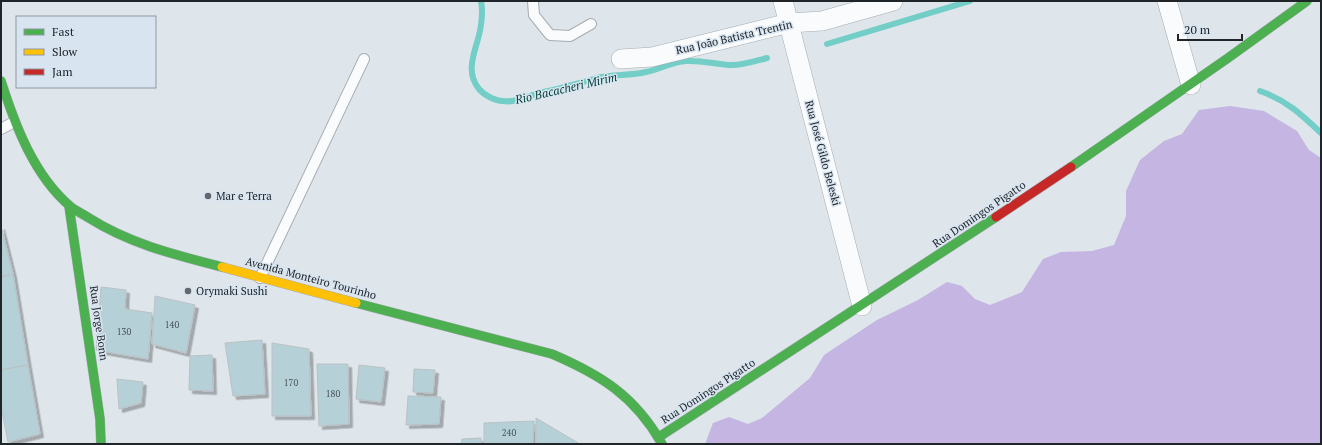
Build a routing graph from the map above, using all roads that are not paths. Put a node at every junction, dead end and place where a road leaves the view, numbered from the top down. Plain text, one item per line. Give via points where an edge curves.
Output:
1 (533, 1) edge
2 (783, 1) edge
3 (893, 1) edge
4 (1167, 1) edge
5 (1307, 1) edge
6 (789, 22) junction
7 (591, 24) dead end
8 (364, 59) dead end
9 (622, 59) dead end
10 (1, 81) edge
11 (1191, 85) junction
12 (14, 122) junction
13 (1, 129) edge
14 (69, 206) junction
15 (260, 278) junction
16 (862, 306) junction
17 (660, 440) edge
18 (101, 444) edge

1 - 7 lane via 534,15 550,36 570,36
2 - 6 street, Rua José Gildo Beleski
3 - 6 street, Rua João Batista Trentin via 822,21
4 - 11 street
5 - 11 street, Rua Domingos Pigatto
6 - 9 street, Rua João Batista Trentin via 652,57
6 - 16 street, Rua José Gildo Beleski
8 - 15 lane
10 - 12 street, Avenida Monteiro Tourinho
11 - 16 street, Rua Domingos Pigatto
12 - 13 lane
12 - 14 street, Avenida Monteiro Tourinho via 52,186
14 - 15 street, Avenida Monteiro Tourinho via 135,242
14 - 18 street, Rua Jorge Bonn via 100,419
15 - 17 street, Avenida Monteiro Tourinho via 552,354 604,379 645,417
16 - 17 street, Rua Domingos Pigatto

